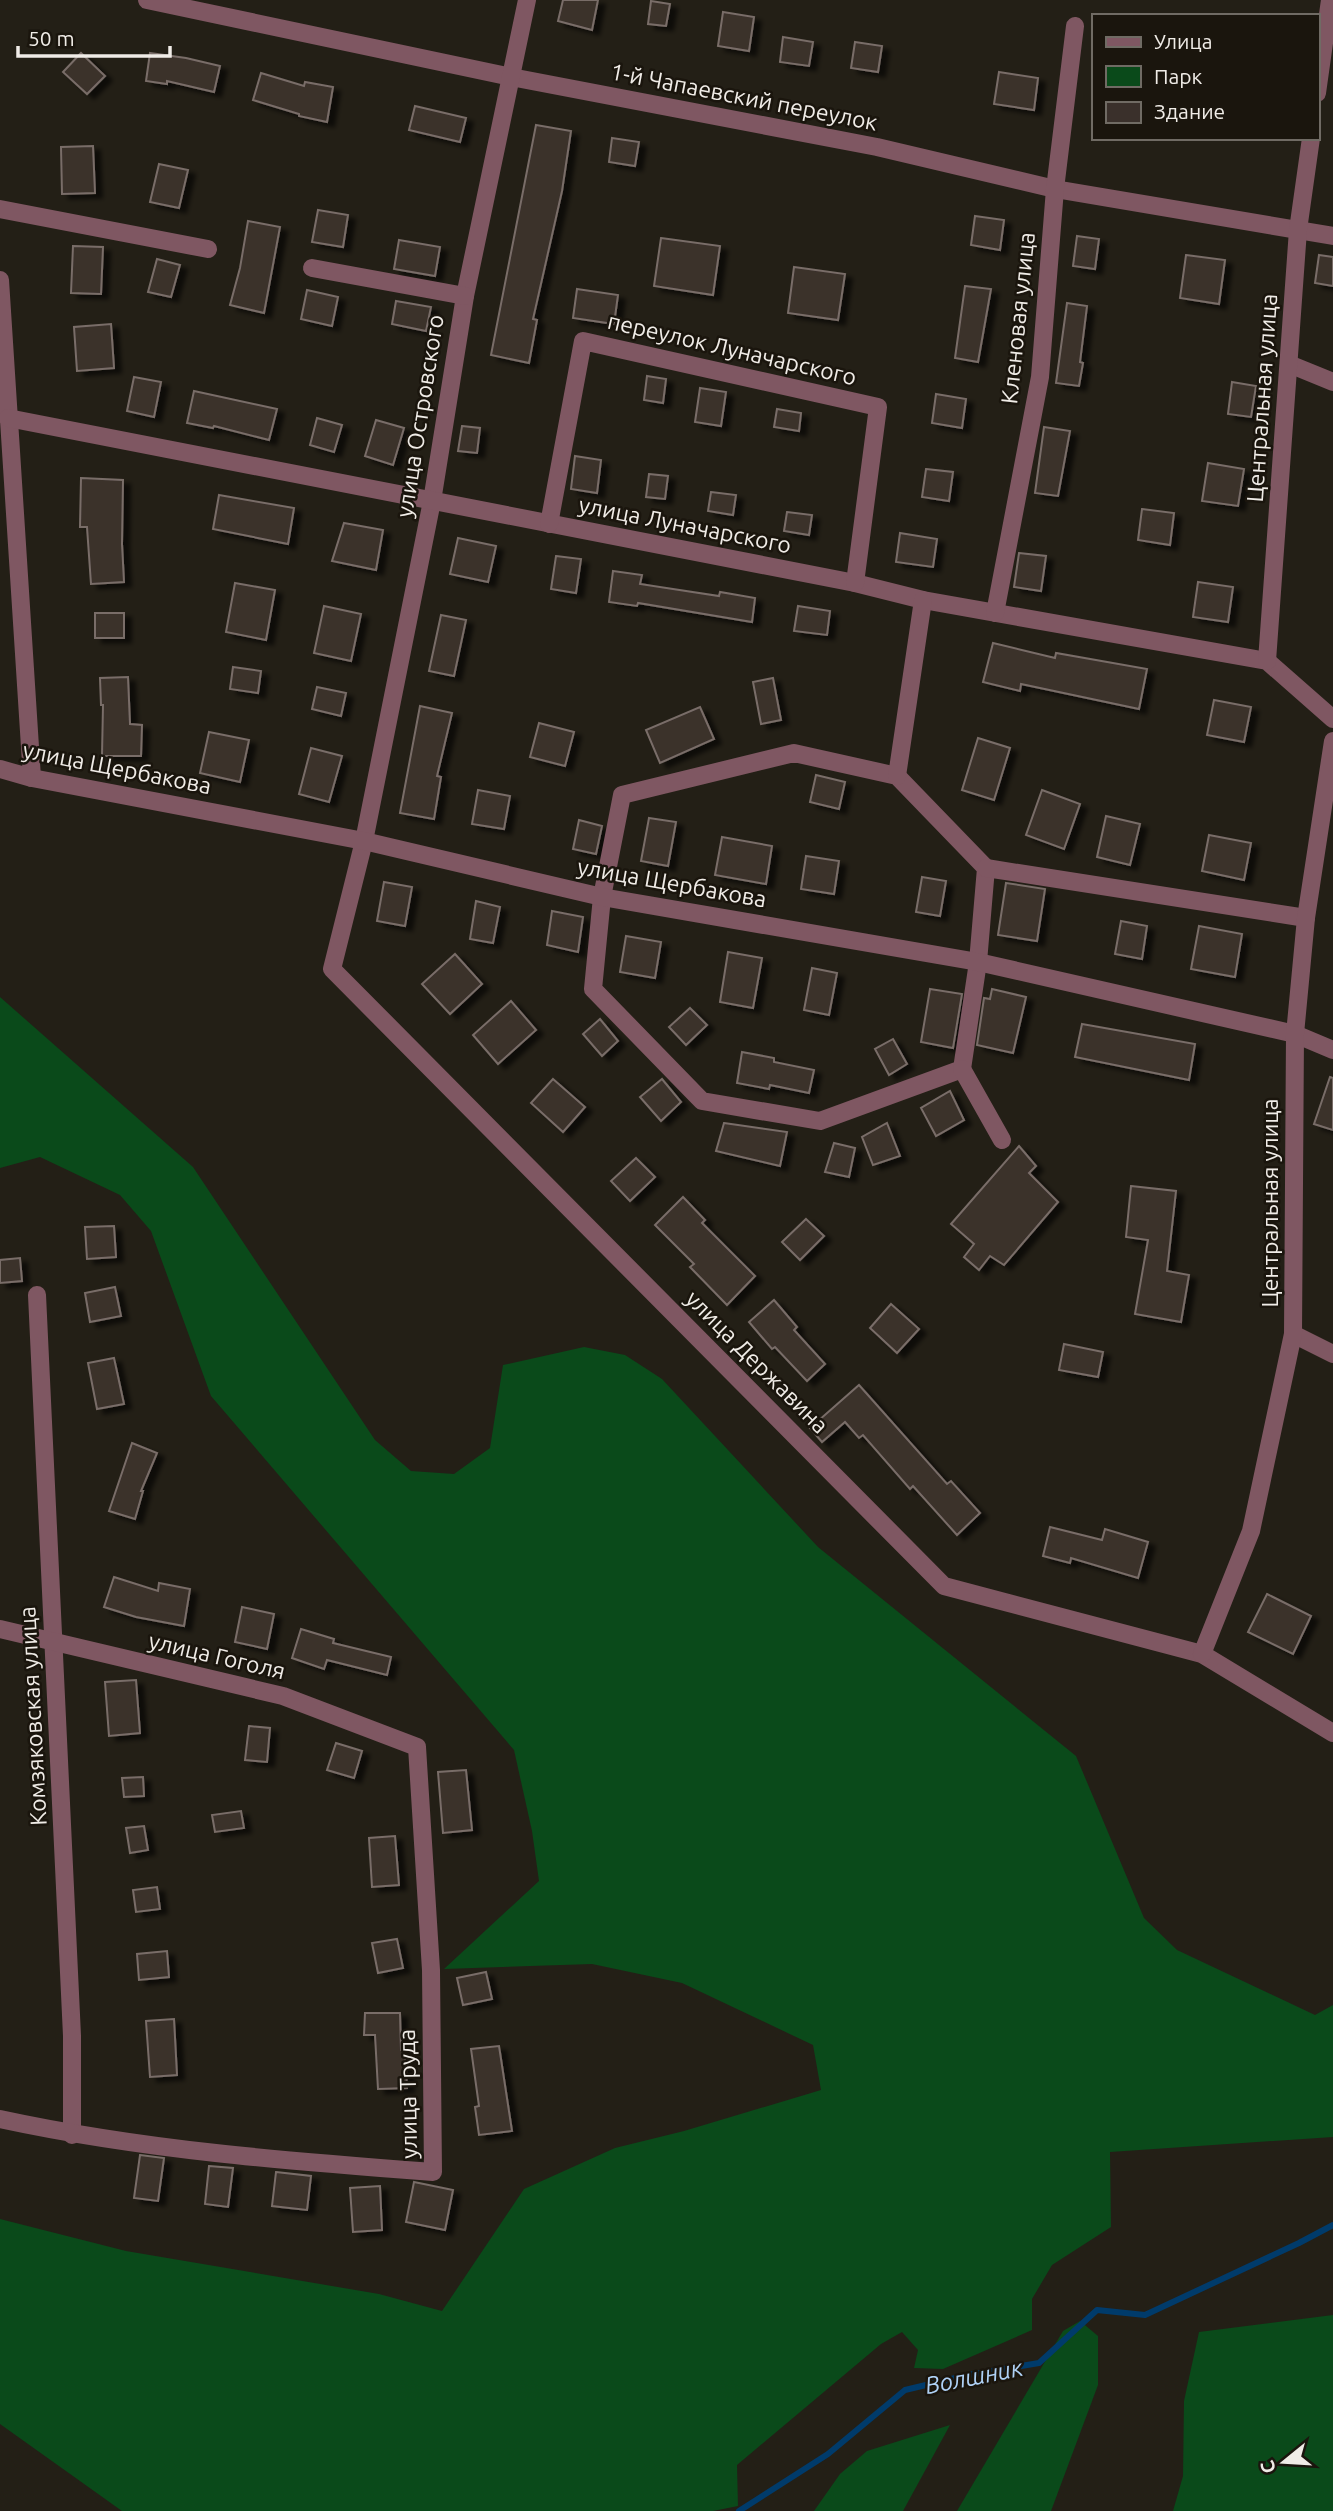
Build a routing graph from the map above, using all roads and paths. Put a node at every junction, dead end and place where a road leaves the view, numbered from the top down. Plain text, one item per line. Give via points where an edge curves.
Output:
1 (147, 0) edge
2 (527, 0) edge
3 (1330, 0) edge
4 (1074, 26) dead end
5 (511, 77) junction
6 (1319, 79) edge
7 (1311, 140) edge
8 (1055, 189) junction
9 (0, 209) edge
10 (1298, 230) junction
11 (1333, 236) edge
12 (208, 248) dead end
13 (313, 268) dead end
14 (0, 279) edge
15 (464, 296) junction
16 (1289, 364) junction
17 (1333, 382) edge
18 (8, 418) junction
19 (432, 500) junction
20 (550, 524) junction
21 (855, 583) junction
22 (923, 600) junction
23 (995, 613) junction
24 (1267, 662) junction
25 (1333, 719) edge
26 (1333, 741) edge
27 (0, 769) edge
28 (897, 776) junction
29 (32, 778) junction
30 (364, 841) junction
31 (986, 868) junction
32 (602, 897) junction
33 (1306, 918) junction
34 (978, 962) junction
35 (1295, 1034) junction
36 (1333, 1050) edge
37 (962, 1069) junction
38 (1002, 1140) dead end
39 (37, 1295) dead end
40 (1293, 1334) junction
41 (1333, 1354) edge
42 (0, 1629) edge
43 (54, 1644) junction
44 (1202, 1654) junction
45 (1333, 1732) edge
46 (418, 1747) joint
47 (0, 2119) edge
48 (72, 2135) junction

1 - 5 street, 1-й Чапаевский переулок
2 - 5 street, улица Островского
3 - 6 street
4 - 8 street, Кленовая улица
5 - 8 street, 1-й Чапаевский переулок via 877,147
5 - 15 street, улица Островского
7 - 10 street, Центральная улица
8 - 10 street, 1-й Чапаевский переулок
8 - 23 street, Кленовая улица via 1040,377
9 - 12 street
10 - 11 street, 1-й Чапаевский переулок
10 - 16 street, Центральная улица
13 - 15 street
14 - 18 street
15 - 19 street, улица Островского
16 - 17 street
16 - 24 street, Центральная улица
18 - 19 street, улица Луначарского
18 - 29 street
19 - 20 street, улица Луначарского
19 - 30 street, улица Островского
20 - 21 street, улица Луначарского
20 - 21 street, переулок Луначарского via 583,341 878,407
21 - 22 street, улица Луначарского
22 - 23 street, улица Луначарского
22 - 28 street
23 - 24 street, улица Луначарского
24 - 25 street
26 - 33 street, Центральная улица
27 - 29 street, улица Щербакова
28 - 31 street
28 - 32 street via 794,753 622,796
29 - 30 street, улица Щербакова
30 - 32 street, улица Щербакова
30 - 44 street, улица Державина via 332,969 944,1586
31 - 33 street
31 - 34 street
32 - 34 street, улица Щербакова
32 - 37 street via 593,989 702,1101 820,1121
33 - 35 street, Центральная улица
34 - 35 street, улица Щербакова
34 - 37 street
35 - 36 street, улица Щербакова
35 - 40 street, Центральная улица
37 - 38 street
39 - 43 street, Комзяковская улица
40 - 41 street
40 - 44 street, Центральная улица via 1251,1531
42 - 43 street, улица Гоголя
43 - 46 street, улица Гоголя via 284,1696
43 - 48 street, Комзяковская улица via 72,2036
44 - 45 street, улица Державина
46 - 48 street, улица Труда via 431,1970 433,2172 249,2158
47 - 48 street, улица Труда

